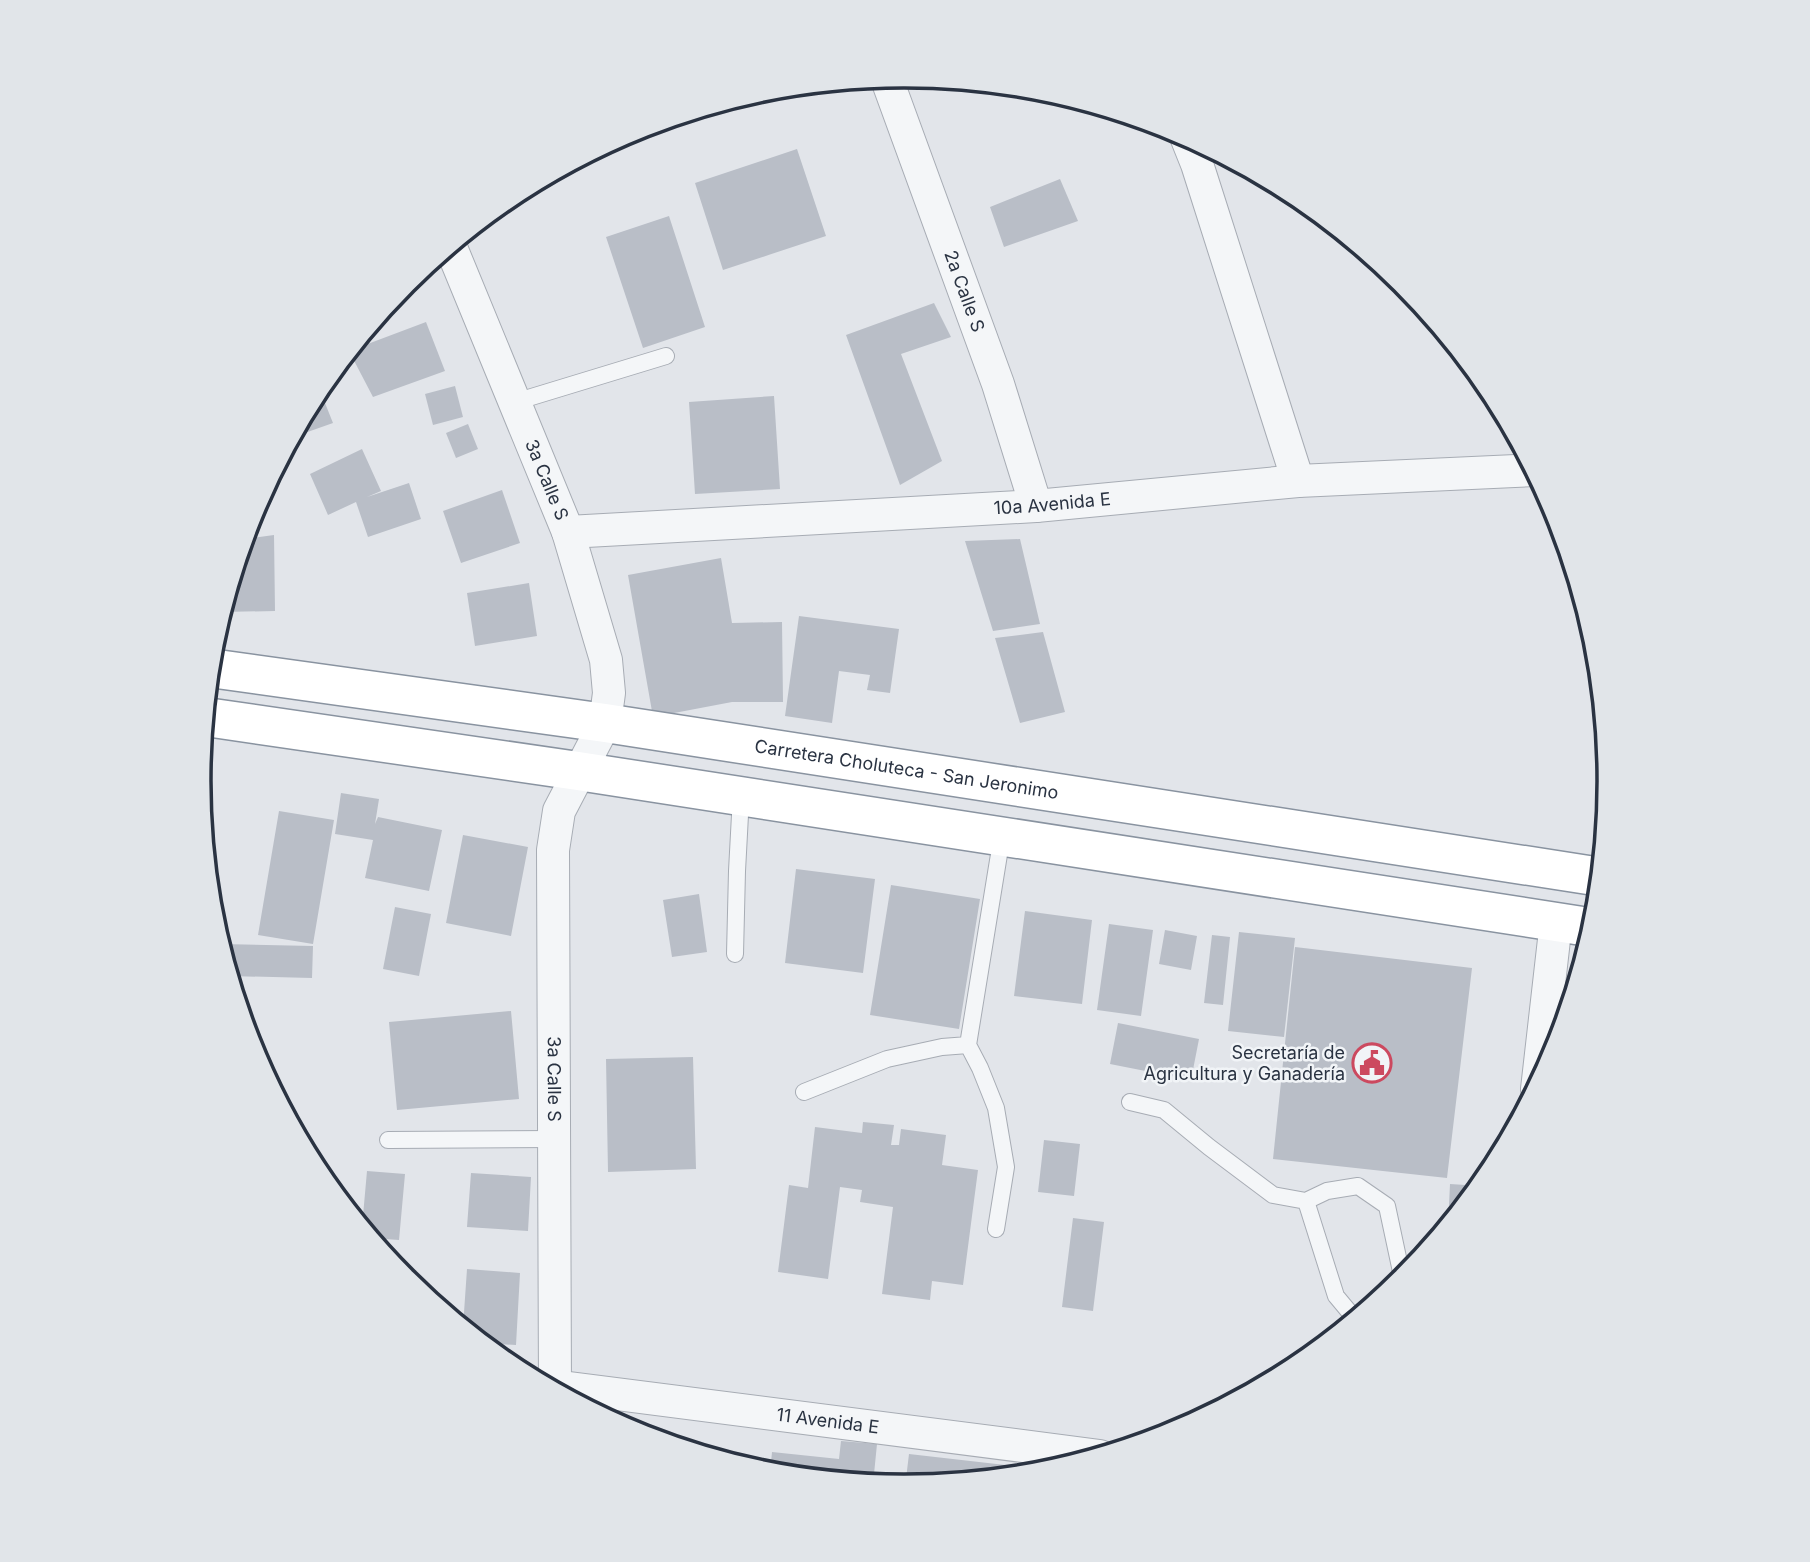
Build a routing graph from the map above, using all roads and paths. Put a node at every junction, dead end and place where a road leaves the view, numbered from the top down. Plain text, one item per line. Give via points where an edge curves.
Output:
1 (891, 88) edge
2 (1191, 149) edge
3 (454, 255) edge
4 (666, 356) dead end
5 (515, 402) junction
6 (1525, 470) edge
7 (1298, 481) junction
8 (1036, 506) junction
9 (568, 532) junction
10 (221, 669) edge
11 (215, 718) edge
12 (605, 723) junction
13 (578, 771) junction
14 (741, 796) junction
15 (1002, 836) junction
16 (1592, 876) edge
17 (1556, 922) junction
18 (1583, 926) edge
19 (735, 954) dead end
20 (968, 1045) junction
21 (1545, 1047) edge
22 (804, 1092) dead end
23 (1130, 1102) dead end
24 (554, 1139) junction
25 (388, 1140) dead end
26 (1306, 1201) junction
27 (996, 1229) dead end
28 (1400, 1266) edge
29 (1350, 1312) edge
30 (552, 1378) edge
31 (574, 1390) edge
32 (1042, 1460) edge

1 - 8 street, 2a Calle S via 998,384
2 - 7 street
3 - 5 street, 3a Calle S
4 - 5 lane
5 - 9 street, 3a Calle S
6 - 7 street, 10a Avenida E
7 - 8 street, 10a Avenida E
8 - 9 street, 10a Avenida E
9 - 12 street, 3a Calle S via 606,660 610,693
10 - 12 highway, Carretera Choluteca - San Jeronimo
11 - 13 highway
12 - 13 street, 3a Calle S
12 - 16 highway, Carretera Choluteca - San Jeronimo
13 - 14 highway
13 - 24 street, 3a Calle S via 559,811 553,850
14 - 15 highway
14 - 19 lane
15 - 17 highway
15 - 20 lane
17 - 18 highway
17 - 21 street
20 - 22 lane via 887,1059
20 - 27 lane via 996,1108 1006,1167
23 - 26 lane via 1164,1110 1273,1195
24 - 25 lane
24 - 30 street, 3a Calle S
26 - 28 lane via 1327,1191 1358,1186 1387,1206
26 - 29 lane via 1336,1296
31 - 32 street, 11 Avenida E

